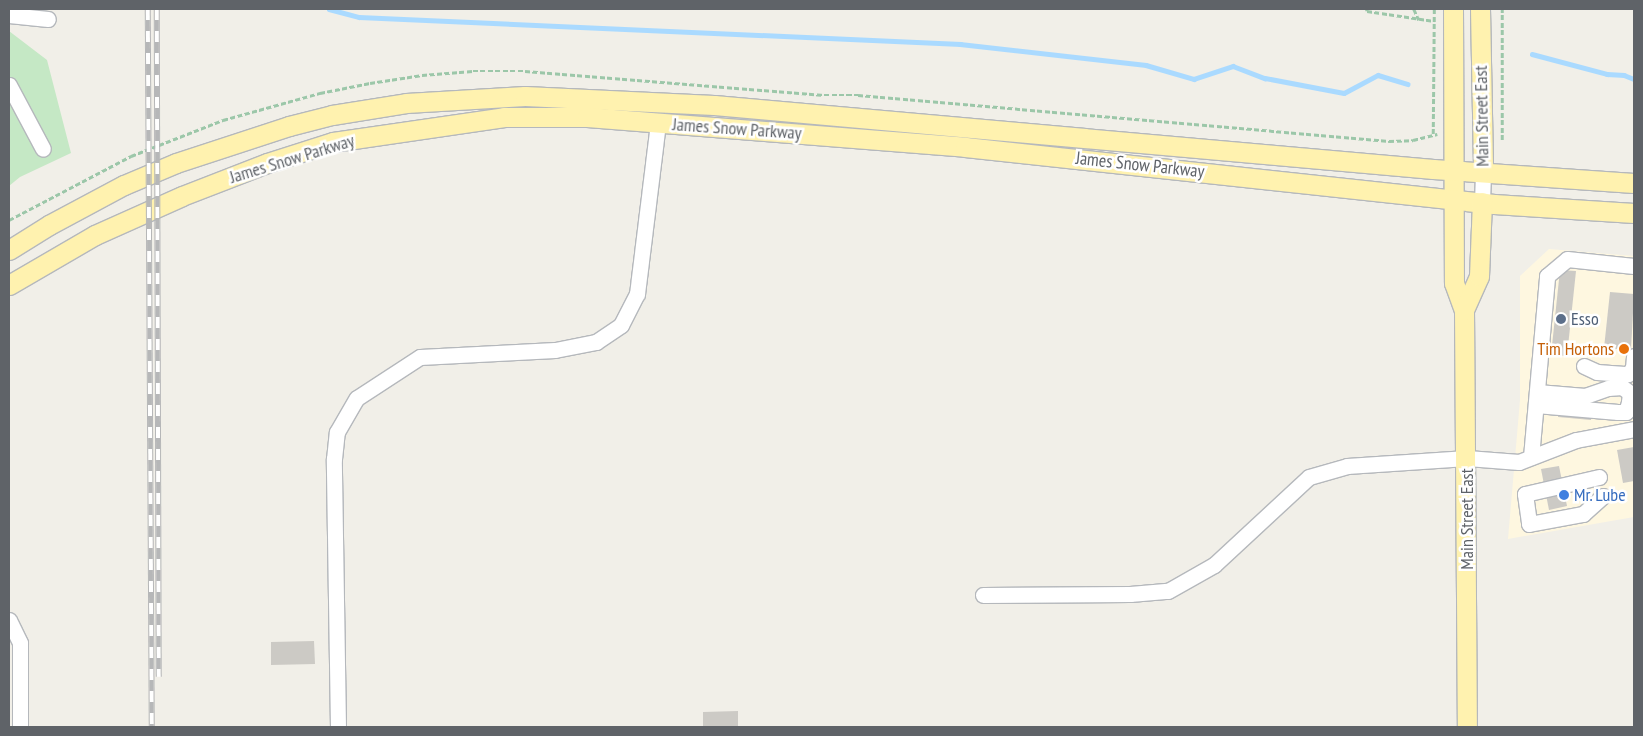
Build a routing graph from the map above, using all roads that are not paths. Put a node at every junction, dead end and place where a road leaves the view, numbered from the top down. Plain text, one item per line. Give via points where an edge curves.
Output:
1 (1453, 9) edge
2 (1480, 9) edge
3 (9, 15) edge
4 (48, 19) dead end
5 (9, 84) edge
6 (658, 122) junction
7 (43, 149) dead end
8 (1453, 170) junction
9 (1483, 172) junction
10 (1634, 183) edge
11 (1453, 199) junction
12 (1488, 203) junction
13 (1634, 213) edge
14 (9, 250) edge
15 (1634, 266) edge
16 (9, 285) edge
17 (1464, 310) junction
18 (1634, 356) edge
19 (1584, 366) dead end
20 (1536, 398) junction
21 (1618, 412) junction
22 (1634, 429) edge
23 (1601, 435) junction
24 (1467, 458) junction
25 (1531, 458) junction
26 (1599, 477) dead end
27 (1603, 496) dead end
28 (983, 595) dead end
29 (9, 620) edge
30 (20, 727) edge
31 (338, 727) edge
32 (1467, 727) edge

1 - 8 main road, Main Street East
2 - 9 main road, Main Street East
3 - 4 street
5 - 7 street
6 - 11 main road, James Snow Parkway via 965,147
6 - 16 main road, James Snow Parkway via 588,117 504,117 333,142 182,196 95,235
6 - 31 street via 638,294 621,325 596,342 555,350 420,357 357,398 336,432
8 - 9 main road, James Snow Parkway
8 - 11 main road, Main Street East
8 - 14 main road, James Snow Parkway via 714,105 525,96 406,103 289,126 176,163 124,185
9 - 10 main road, James Snow Parkway
9 - 12 street, Main Street East
11 - 12 main road, James Snow Parkway
11 - 17 main road, Main Street East via 1454,283
12 - 13 main road, James Snow Parkway
12 - 17 main road, Main Street East via 1479,276
15 - 20 street via 1567,260 1547,276
17 - 24 main road, Main Street East
18 - 19 street via 1633,368 1628,374 1597,372
20 - 21 street
20 - 21 street via 1585,396 1622,387 1630,392 1630,402 1626,412
20 - 25 street
21 - 23 street
22 - 23 street
23 - 25 street via 1576,440
24 - 25 street via 1518,462
24 - 28 street via 1347,466 1309,477 1214,566 1168,591
24 - 32 main road, Main Street East
26 - 27 street via 1525,494 1528,524 1583,514
29 - 30 street via 20,643

